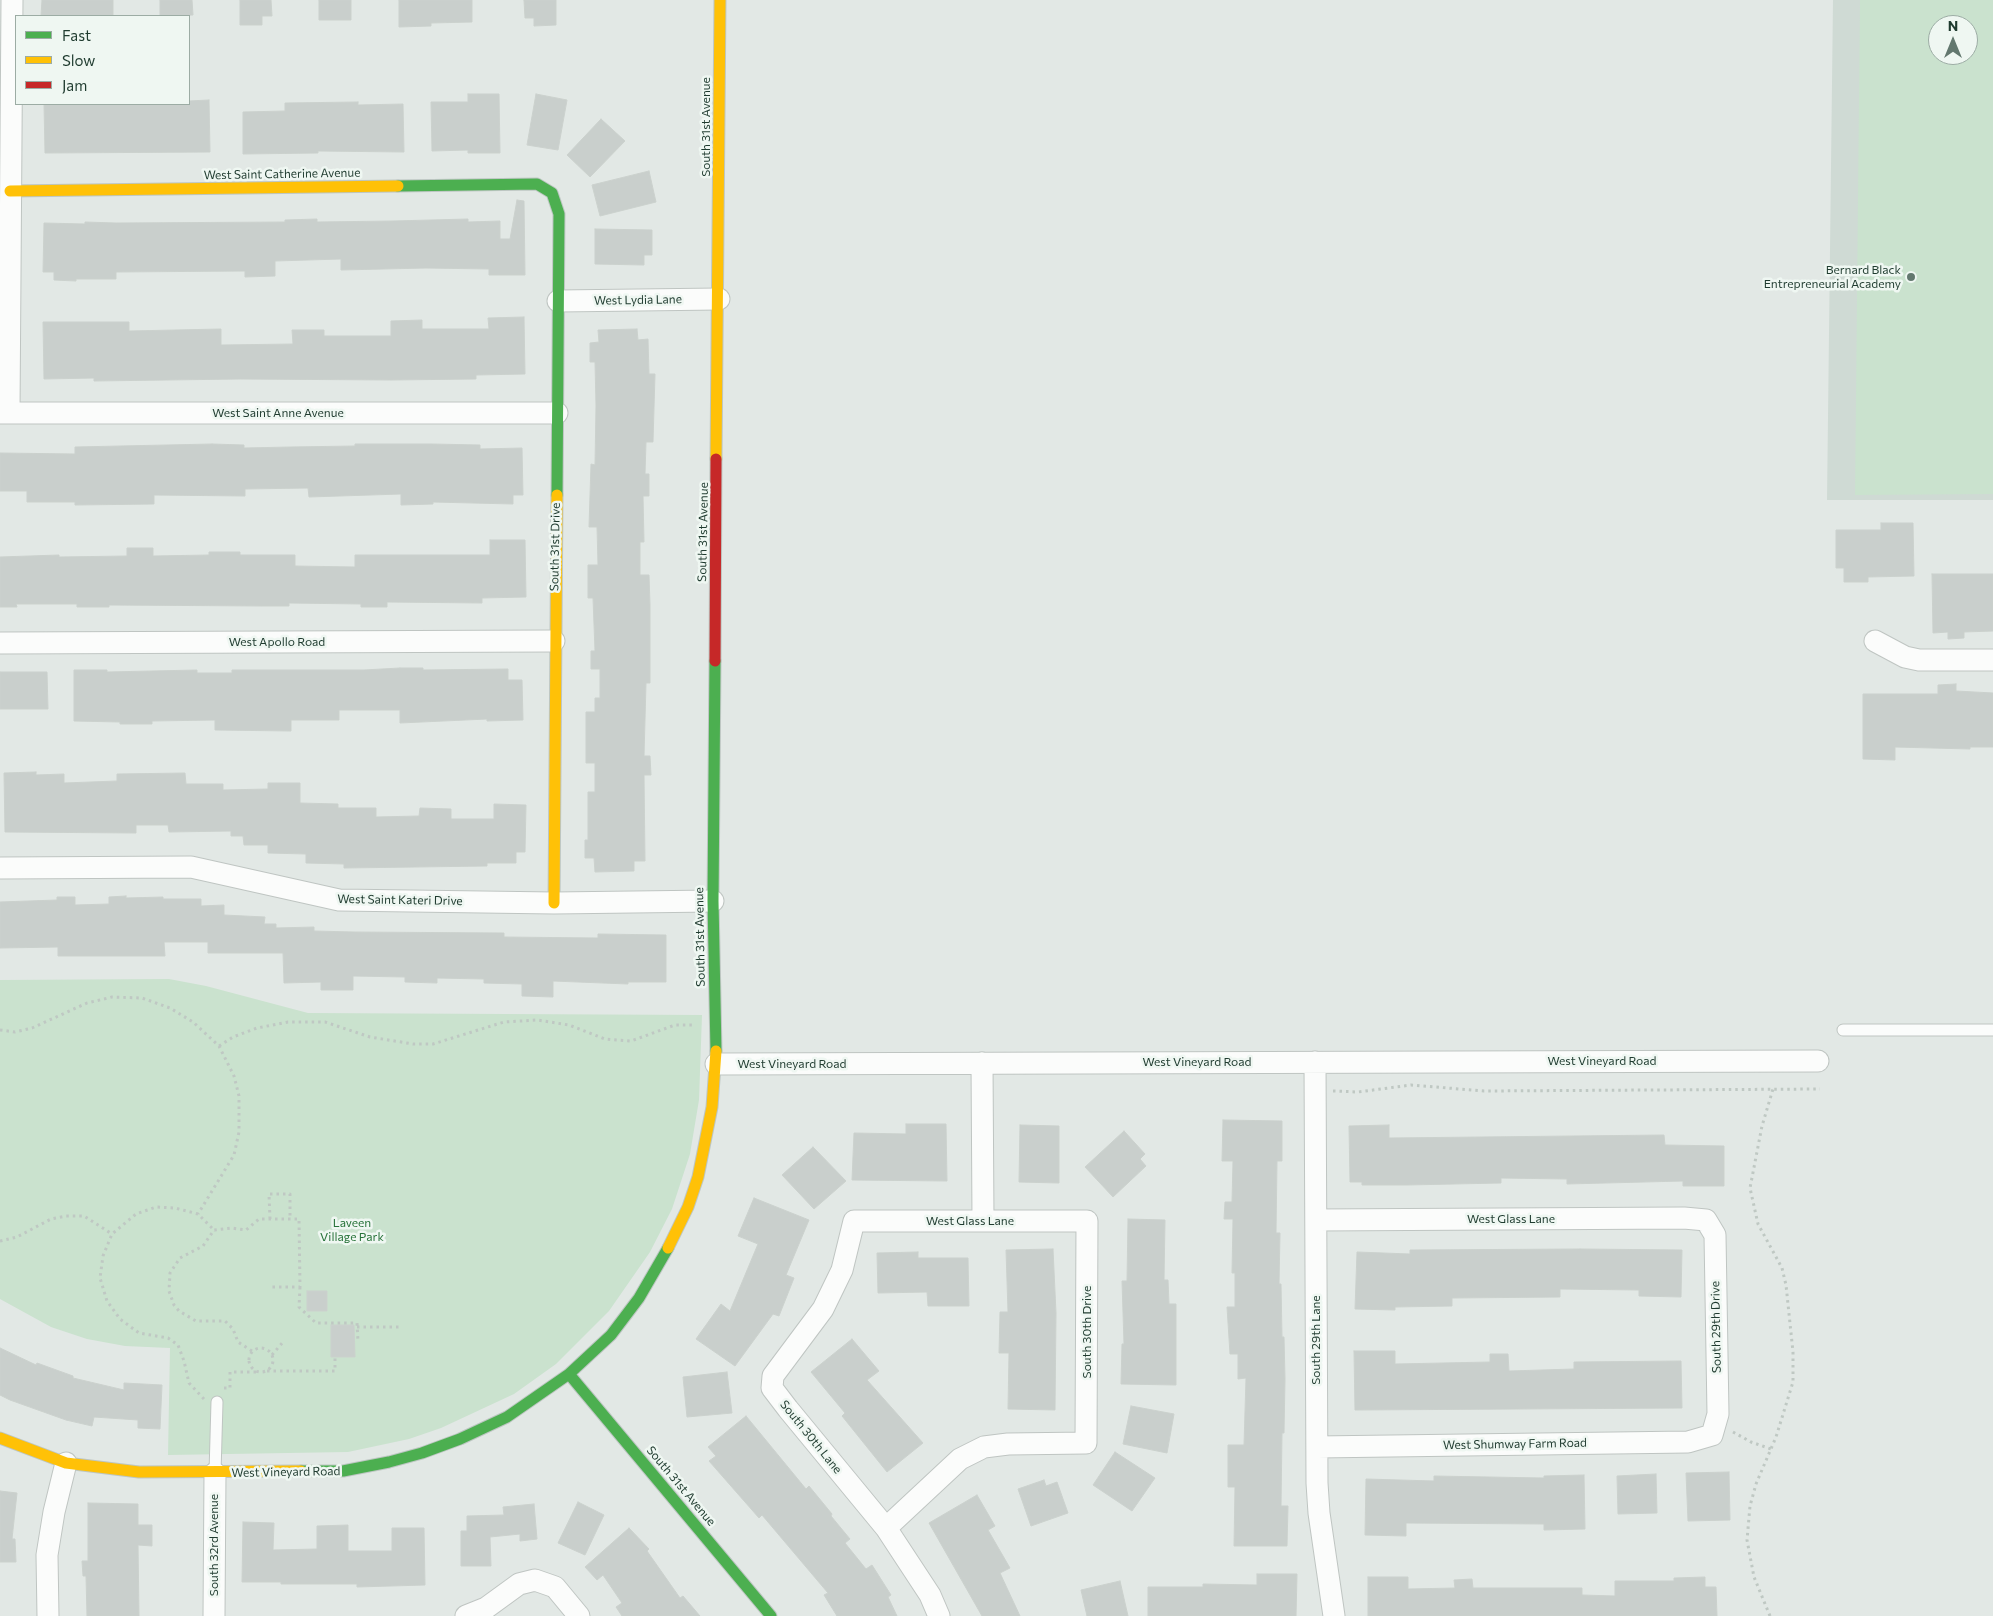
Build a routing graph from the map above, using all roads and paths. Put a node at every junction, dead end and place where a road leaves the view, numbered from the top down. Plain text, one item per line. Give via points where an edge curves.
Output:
1 (12, 0) edge
2 (720, 0) edge
3 (10, 191) junction
4 (552, 193) joint
5 (719, 299) junction
6 (558, 301) junction
7 (4, 413) edge
8 (557, 413) junction
9 (554, 640) junction
10 (1875, 642) dead end
11 (0, 643) edge
12 (1993, 660) edge
13 (0, 868) edge
14 (713, 902) junction
15 (554, 903) junction
16 (696, 1026) dead end
17 (0, 1030) edge
18 (1843, 1030) dead end
19 (1993, 1030) edge
20 (219, 1046) junction
21 (1818, 1061) dead end
22 (1315, 1062) junction
23 (982, 1063) junction
24 (716, 1064) junction
25 (1773, 1089) junction
26 (1820, 1089) dead end
27 (1315, 1091) junction
28 (198, 1214) junction
29 (270, 1219) junction
30 (290, 1219) junction
31 (983, 1220) junction
32 (1316, 1220) junction
33 (1706, 1220) joint
34 (854, 1221) joint
35 (1087, 1221) joint
36 (214, 1230) junction
37 (112, 1234) junction
38 (0, 1240) edge
39 (272, 1287) dead end
40 (300, 1287) junction
41 (401, 1327) dead end
42 (357, 1328) junction
43 (358, 1340) dead end
44 (283, 1342) dead end
45 (252, 1352) junction
46 (272, 1354) junction
47 (335, 1357) dead end
48 (267, 1371) junction
49 (257, 1372) junction
50 (569, 1374) junction
51 (219, 1389) dead end
52 (213, 1398) joint
53 (204, 1399) junction
54 (202, 1403) dead end
55 (1714, 1430) junction
56 (0, 1438) edge
57 (1316, 1447) junction
58 (1771, 1449) junction
59 (66, 1463) junction
60 (215, 1473) junction
61 (886, 1528) junction
62 (48, 1616) edge
63 (214, 1616) edge
64 (466, 1616) edge
65 (579, 1616) edge
66 (771, 1616) edge
67 (939, 1616) edge
68 (1334, 1616) edge
69 (1770, 1616) edge

1 - 3 street
2 - 5 street, South 31st Avenue
3 - 4 street, West Saint Catherine Avenue via 537,184
3 - 7 street
4 - 6 street, South 31st Drive via 559,214
5 - 6 street, West Lydia Lane
5 - 14 street, South 31st Avenue
6 - 8 street, South 31st Drive
7 - 8 street, West Saint Anne Avenue
8 - 9 street, South 31st Drive
9 - 11 street, West Apollo Road
9 - 15 street, South 31st Drive
10 - 12 street via 1904,657 1919,660
13 - 15 street, West Saint Kateri Drive via 190,867 339,900
14 - 15 street, West Saint Kateri Drive
14 - 24 street, South 31st Avenue
16 - 20 path via 675,1025 631,1041 605,1039 569,1025 537,1020 504,1022 433,1044 413,1044 370,1037 326,1022 288,1022 257,1028
17 - 20 path via 15,1032 32,1028 87,1003 112,997 142,998 170,1008 193,1022
18 - 19 lane
20 - 28 path via 234,1076 239,1096 239,1132 234,1155
21 - 22 street, West Vineyard Road
22 - 23 street, West Vineyard Road
22 - 27 street, South 29th Lane
23 - 24 street, West Vineyard Road
23 - 31 street
24 - 50 street, West Vineyard Road via 700,1170 676,1233 639,1298 611,1335
25 - 26 path
25 - 27 path via 1484,1091 1411,1085 1358,1092
25 - 58 path via 1750,1188 1758,1224 1782,1268 1793,1352 1792,1382
27 - 32 street, South 29th Lane
28 - 36 path
28 - 37 path via 156,1207 136,1214
29 - 30 path
29 - 30 path via 269,1194 290,1194
29 - 36 path via 259,1219 246,1230
30 - 40 path via 299,1219
31 - 34 street, West Glass Lane
31 - 35 street, West Glass Lane
32 - 33 street, West Glass Lane
32 - 57 street, South 29th Lane
33 - 55 street, South 29th Drive via 1715,1235
34 - 61 street, South 30th Lane via 842,1270 823,1309 773,1376 772,1388
35 - 61 street, South 30th Drive via 1086,1443 984,1447 960,1458
36 - 45 path via 203,1246 186,1253 174,1265 168,1283 171,1298 179,1311 190,1319 225,1321 233,1329 238,1342
37 - 38 path via 84,1216 66,1216 51,1219 17,1237
37 - 53 path via 103,1256 100,1278 107,1301 120,1319 140,1333 168,1338 178,1345 189,1382
39 - 40 path
40 - 42 path via 299,1307 316,1323 357,1323
41 - 42 path
42 - 43 path
44 - 46 path
45 - 46 path via 260,1348
45 - 49 path via 249,1363
46 - 48 path via 273,1364
47 - 48 path via 335,1371
48 - 49 path
49 - 51 path via 230,1372 230,1388
50 - 60 street, West Vineyard Road via 507,1417 422,1453 342,1471
50 - 66 street, South 31st Avenue
52 - 53 path
52 - 60 lane
53 - 54 path
55 - 57 street, West Shumway Farm Road via 1688,1442
55 - 58 path
56 - 59 street, West Vineyard Road
57 - 68 street, South 29th Lane via 1319,1513
58 - 69 path via 1750,1506 1747,1540 1754,1577
59 - 60 street, West Vineyard Road via 139,1472
59 - 62 street via 47,1555
60 - 63 street, South 32rd Avenue
61 - 67 street, South 30th Lane via 930,1595
64 - 65 street via 486,1608 519,1584 535,1580 554,1586

